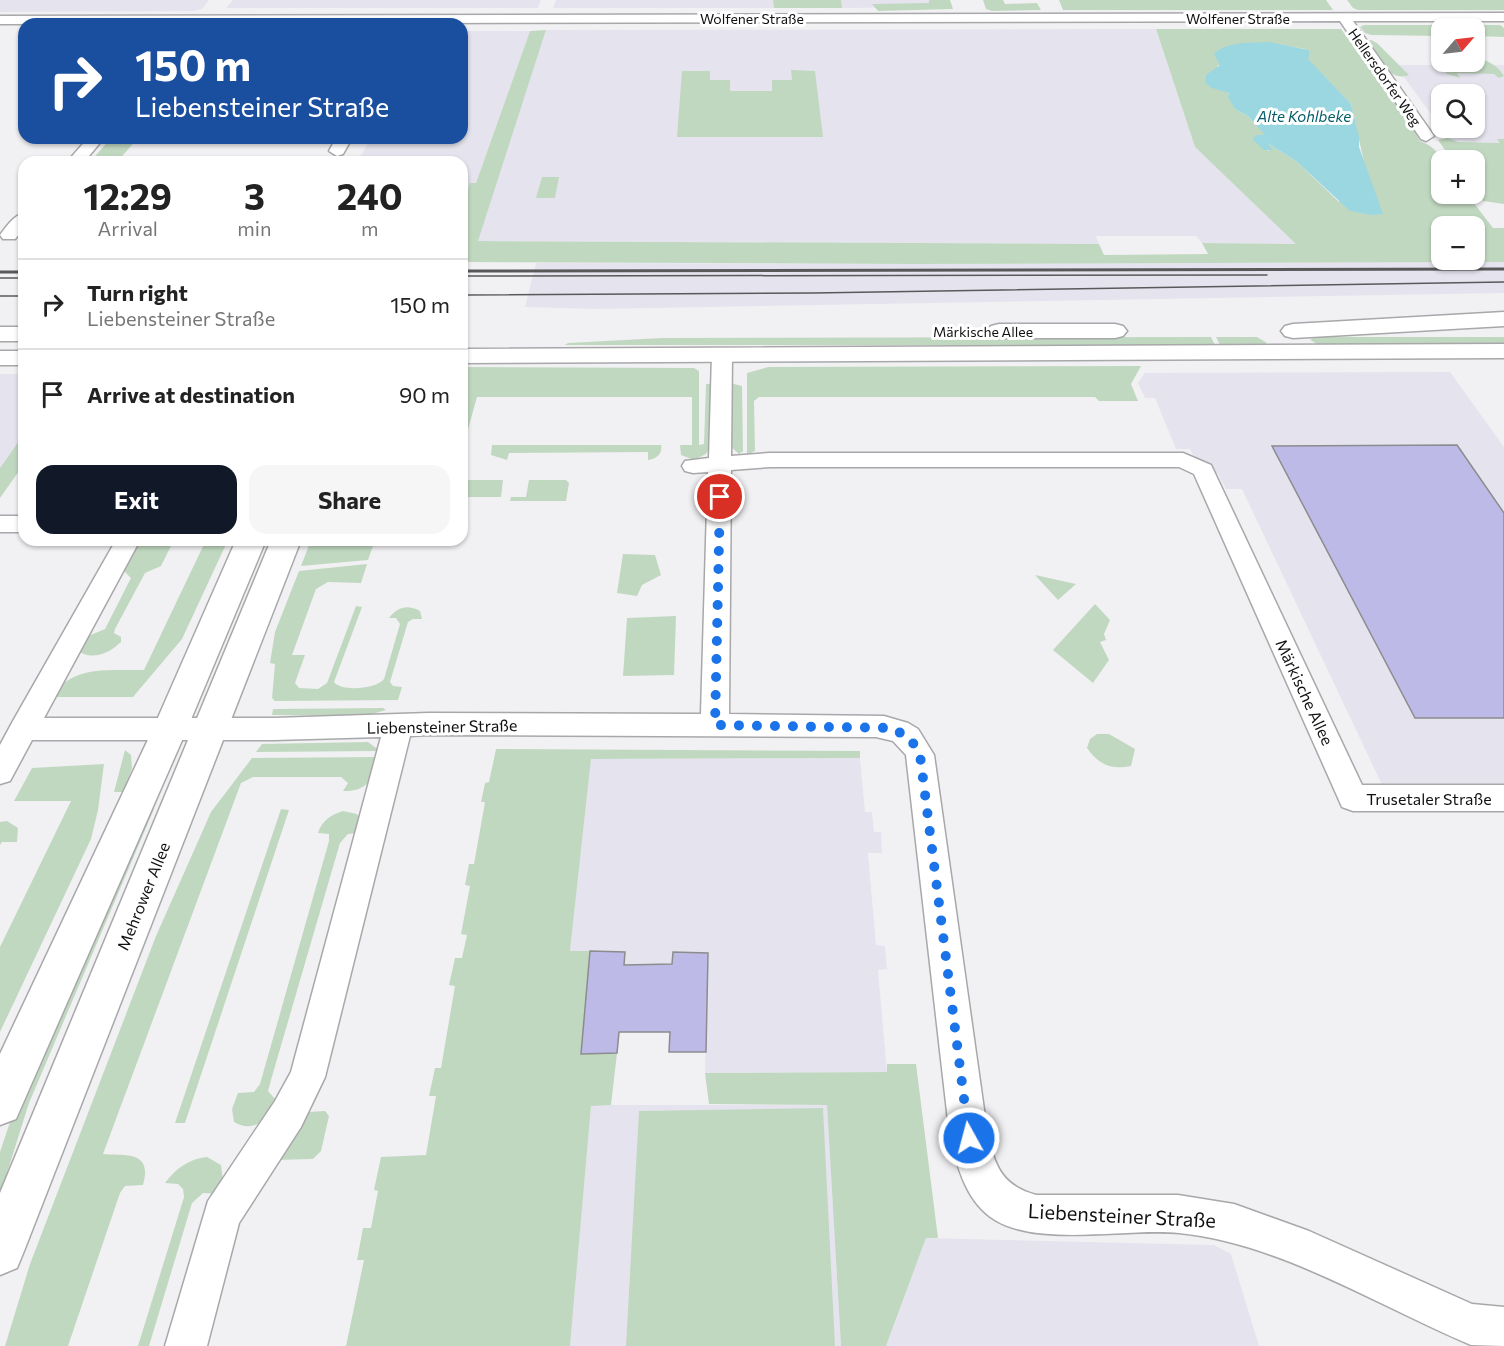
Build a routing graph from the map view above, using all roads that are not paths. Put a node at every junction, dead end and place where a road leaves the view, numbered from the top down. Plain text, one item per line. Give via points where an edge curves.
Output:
1 (215, 6) dead end
2 (1504, 17) edge
3 (204, 18) edge
4 (1344, 18) junction
5 (0, 20) edge
6 (18, 20) edge
7 (468, 21) edge
8 (1426, 136) dead end
9 (91, 144) edge
10 (80, 156) edge
11 (18, 225) edge
12 (9, 235) dead end
13 (1504, 320) edge
14 (1293, 331) junction
15 (1504, 332) edge
16 (468, 333) edge
17 (0, 334) edge
18 (18, 334) edge
19 (1504, 351) edge
20 (722, 355) junction
21 (468, 356) edge
22 (0, 358) edge
23 (18, 358) edge
24 (720, 462) junction
25 (693, 466) dead end
26 (0, 524) edge
27 (18, 524) edge
28 (125, 546) edge
29 (248, 546) edge
30 (284, 546) edge
31 (715, 725) junction
32 (398, 726) junction
33 (212, 728) junction
34 (23, 729) junction
35 (170, 729) junction
36 (0, 772) edge
37 (1353, 798) joint
38 (1504, 798) edge
39 (0, 1103) edge
40 (0, 1251) edge
41 (1504, 1328) edge
42 (186, 1346) edge

1 - 3 street
2 - 4 street, Wolfener Straße
4 - 7 street, Wolfener Straße via 974,12
4 - 8 street, Hellersdorfer Weg
5 - 6 street, Wolfener Straße
9 - 10 street
11 - 12 street
13 - 14 main road
14 - 15 main road, Märkische Allee
14 - 16 main road, Märkische Allee
17 - 18 main road
19 - 20 main road, Märkische Allee
20 - 21 main road, Märkische Allee
20 - 24 street
22 - 23 main road
24 - 25 street, Märkische Allee
24 - 31 street
24 - 37 street, Märkische Allee via 1149,459 1183,460 1203,470
26 - 27 street
28 - 34 street
29 - 35 main road
30 - 33 main road, Mehrower Allee
31 - 32 street, Liebensteiner Straße
31 - 41 street, Liebensteiner Straße via 876,726 902,732 914,742 920,760 969,1138 977,1170 990,1190 1008,1206 1036,1214 1178,1214 1234,1223 1295,1245 1471,1324
32 - 33 street, Liebensteiner Straße
32 - 42 street via 307,1077 288,1114 222,1215
33 - 35 street, Liebensteiner Straße
33 - 40 main road, Mehrower Allee
34 - 35 street
34 - 36 street
35 - 39 main road
37 - 38 street, Trusetaler Straße

